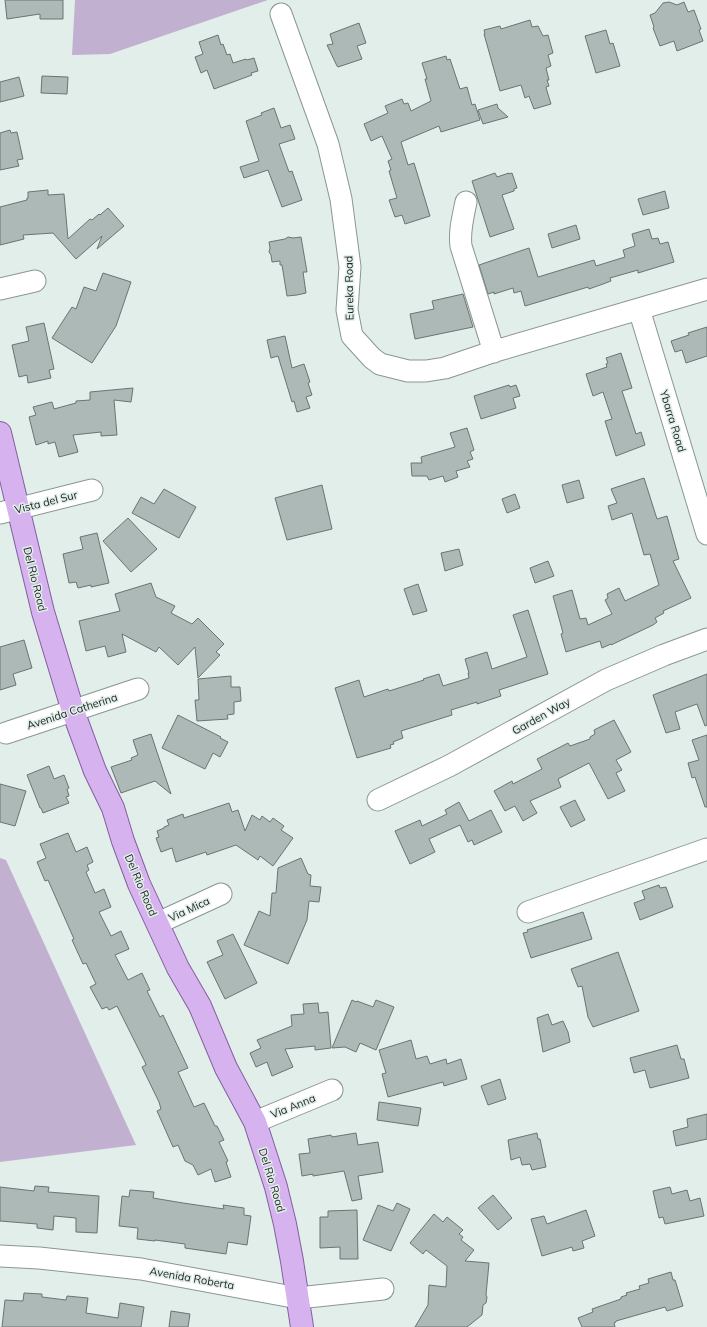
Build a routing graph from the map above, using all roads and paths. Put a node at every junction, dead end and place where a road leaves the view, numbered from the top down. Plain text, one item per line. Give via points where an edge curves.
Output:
1 (281, 14) dead end
2 (466, 202) dead end
3 (35, 281) dead end
4 (0, 289) edge
5 (707, 289) edge
6 (639, 309) junction
7 (494, 352) junction
8 (0, 433) edge
9 (92, 490) dead end
10 (9, 511) edge
11 (707, 534) edge
12 (707, 639) edge
13 (138, 689) dead end
14 (72, 711) junction
15 (6, 733) dead end
16 (378, 800) dead end
17 (707, 849) edge
18 (221, 894) dead end
19 (528, 912) dead end
20 (158, 923) junction
21 (332, 1090) dead end
22 (255, 1122) junction
23 (0, 1256) edge
24 (382, 1289) dead end
25 (298, 1298) junction
26 (302, 1327) edge

1 - 7 street, Eureka Road via 328,144 341,199 350,267 347,310 352,336 380,364 408,370 446,368
2 - 7 street via 461,224 461,246
3 - 4 street
5 - 6 street, Eureka Road
6 - 7 street, Eureka Road
6 - 11 street, Ybarra Road
8 - 10 main road, Del Rio Road
9 - 10 street, Vista del Sur
10 - 14 main road, Del Rio Road via 43,612
12 - 16 street, Garden Way via 606,680 449,766
13 - 14 street, Avenida Catherina
14 - 15 street, Avenida Catherina
14 - 20 main road, Del Rio Road via 94,771 113,808 139,884
17 - 19 street
18 - 20 street, Via Mica
20 - 22 main road, Del Rio Road via 178,968 200,1006 226,1068
21 - 22 street, Via Anna
22 - 25 main road, Del Rio Road via 276,1187
23 - 25 street, Avenida Roberta via 141,1270
24 - 25 street, Avenida Roberta
25 - 26 main road, Del Rio Road

